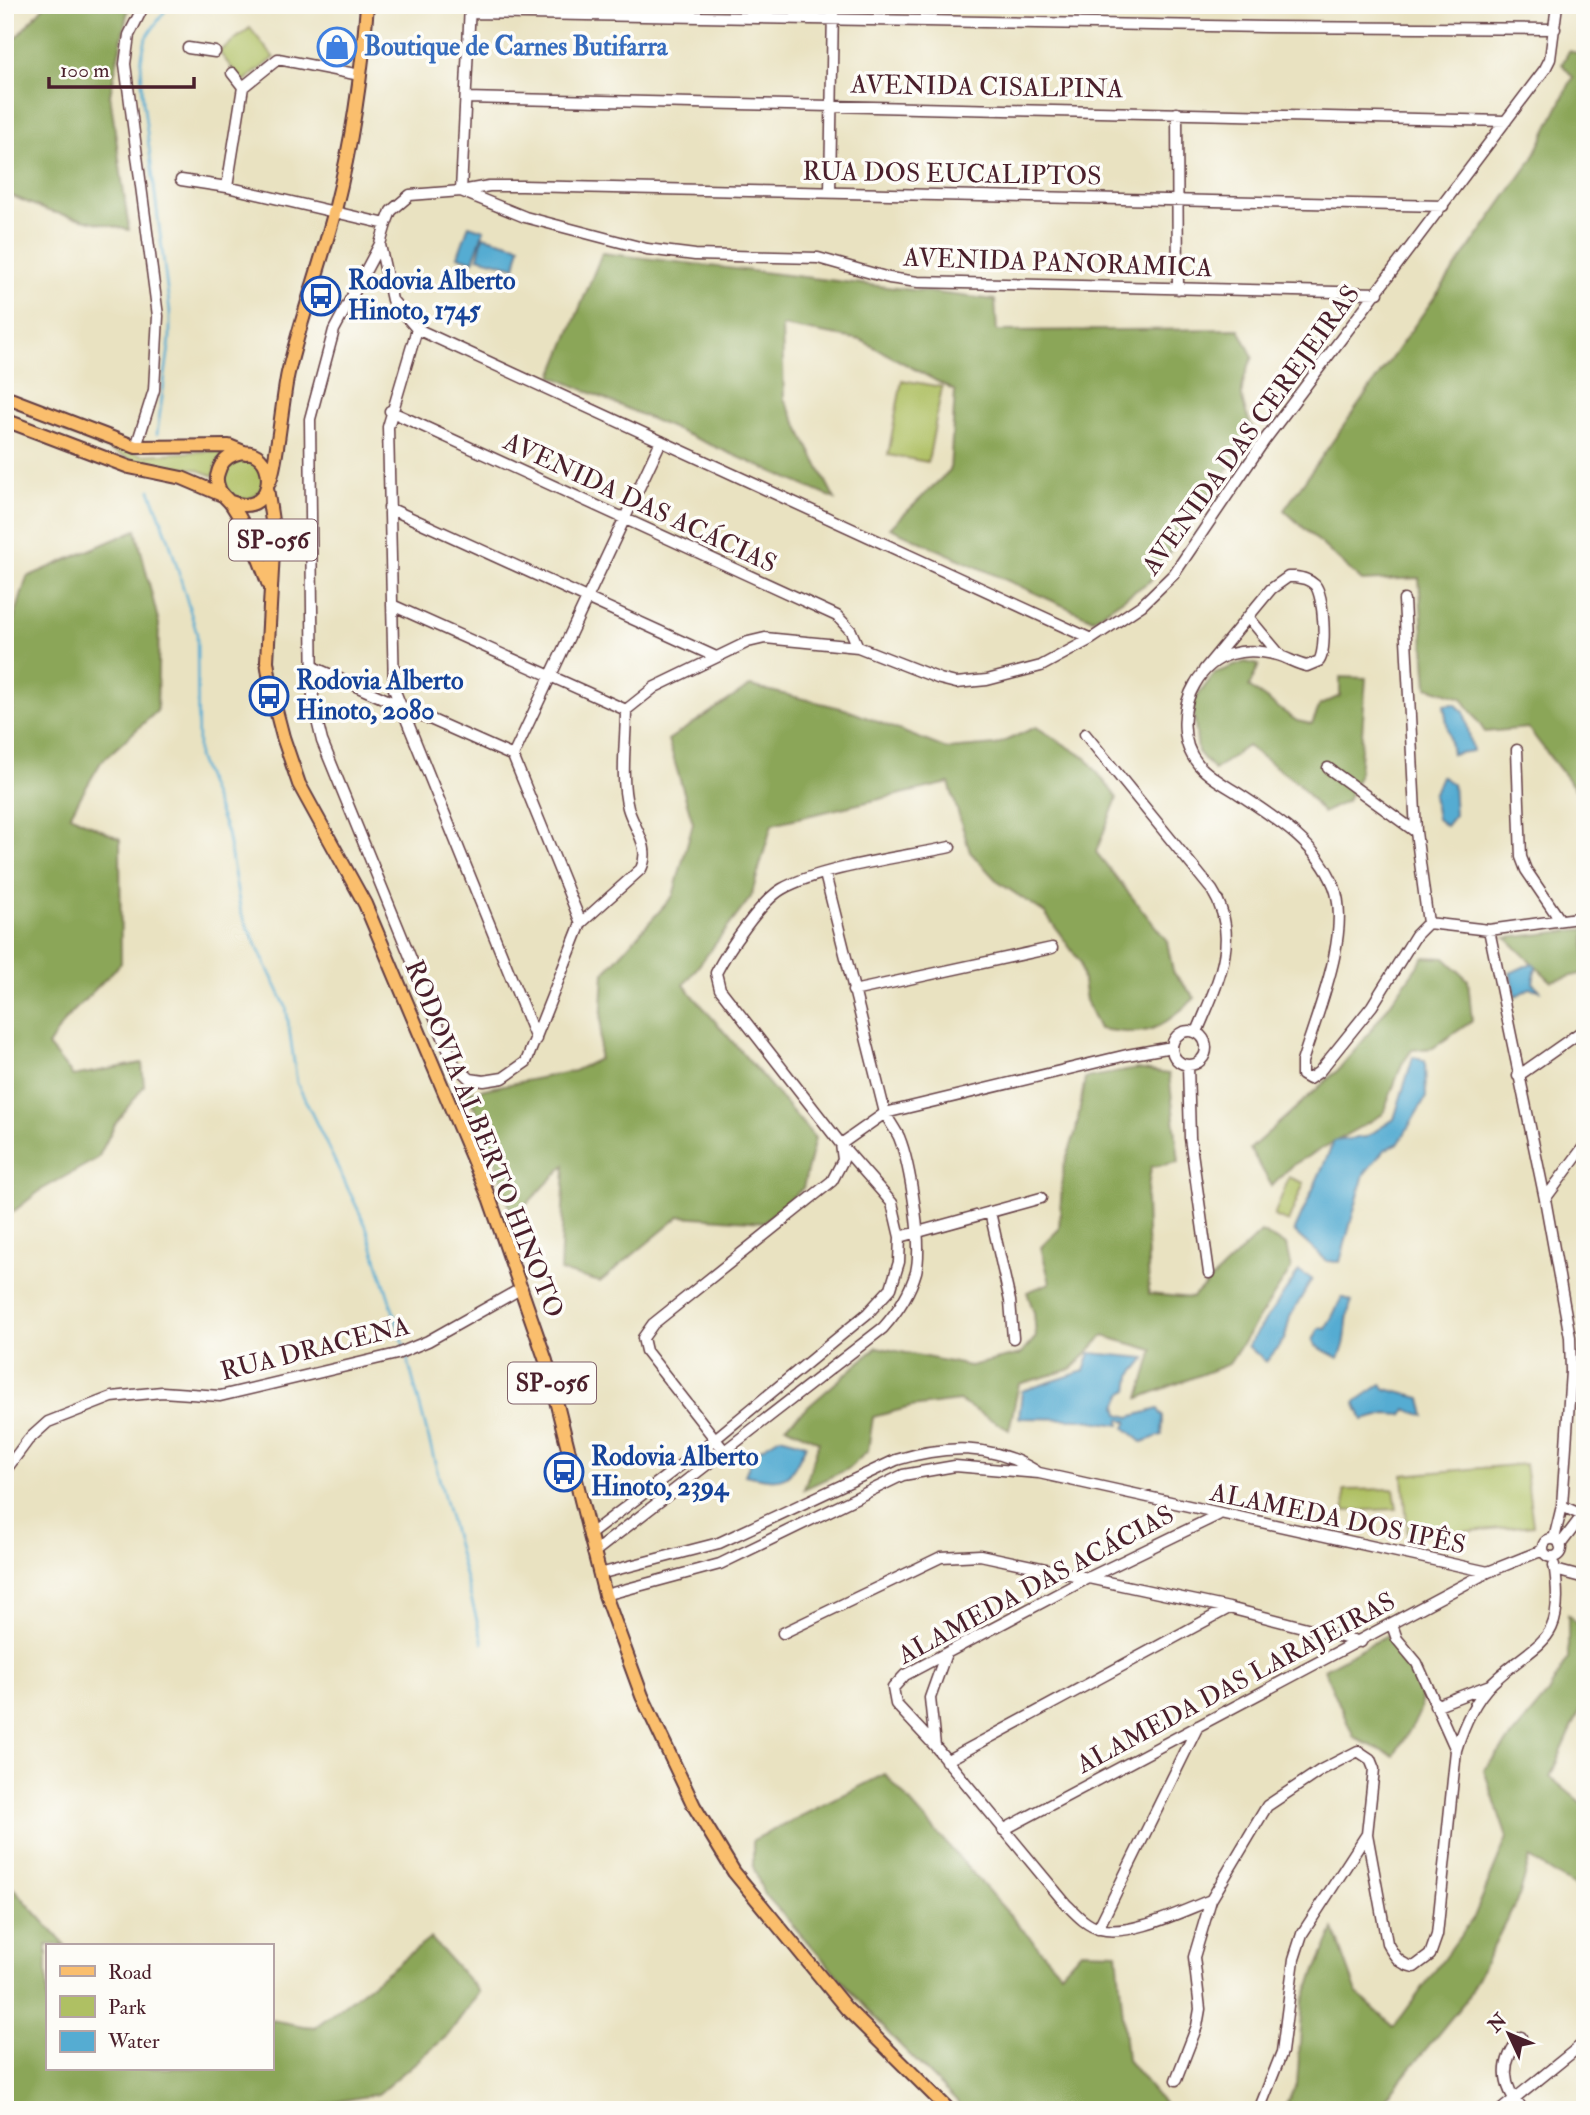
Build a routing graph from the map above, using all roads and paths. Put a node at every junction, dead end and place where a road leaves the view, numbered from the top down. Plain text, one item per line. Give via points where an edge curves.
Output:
1 (144, 5) edge
2 (367, 5) edge
3 (832, 5) edge
4 (1557, 5) edge
5 (470, 9) edge
6 (832, 19) junction
7 (1555, 29) junction
8 (188, 48) dead end
9 (215, 52) dead end
10 (232, 73) dead end
11 (360, 75) junction
12 (243, 87) junction
13 (466, 98) junction
14 (831, 105) junction
15 (1177, 113) junction
16 (1506, 121) junction
17 (181, 180) dead end
18 (227, 187) junction
19 (461, 191) junction
20 (830, 192) junction
21 (1177, 200) junction
22 (1443, 206) junction
23 (335, 210) junction
24 (386, 224) junction
25 (380, 244) junction
26 (1178, 289) junction
27 (1378, 293) junction
28 (417, 329) junction
29 (5, 397) edge
30 (390, 411) junction
31 (5, 420) edge
32 (276, 435) junction
33 (661, 441) junction
34 (136, 447) junction
35 (251, 454) junction
36 (268, 485) junction
37 (226, 498) junction
38 (389, 508) junction
39 (624, 519) junction
40 (271, 593) junction
41 (587, 598) junction
42 (1404, 600) dead end
43 (392, 605) junction
44 (1249, 618) junction
45 (1091, 639) junction
46 (858, 647) junction
47 (1281, 656) junction
48 (716, 657) junction
49 (313, 667) junction
50 (1204, 670) junction
51 (550, 677) junction
52 (398, 704) junction
53 (626, 710) junction
54 (1085, 734) dead end
55 (1517, 750) dead end
56 (513, 756) junction
57 (1328, 768) dead end
58 (1416, 832) junction
59 (950, 847) dead end
60 (825, 874) junction
61 (1585, 917) edge
62 (1560, 919) junction
63 (581, 923) junction
64 (1428, 923) junction
65 (1489, 930) junction
66 (1052, 948) dead end
67 (853, 991) junction
68 (1585, 1029) edge
69 (1197, 1032) junction
70 (536, 1039) junction
71 (1172, 1047) junction
72 (1188, 1065) junction
73 (1518, 1076) junction
74 (885, 1114) junction
75 (841, 1143) junction
76 (1585, 1145) edge
77 (1041, 1198) dead end
78 (1545, 1199) junction
79 (990, 1212) junction
80 (917, 1232) junction
81 (900, 1237) junction
82 (1209, 1273) dead end
83 (522, 1288) junction
84 (1013, 1338) dead end
85 (715, 1438) junction
86 (726, 1452) junction
87 (676, 1468) junction
88 (5, 1471) edge
89 (1040, 1473) junction
90 (688, 1482) junction
91 (655, 1486) junction
92 (666, 1499) junction
93 (1562, 1506) junction
94 (1583, 1513) edge
95 (1218, 1515) junction
96 (589, 1535) junction
97 (1557, 1542) junction
98 (719, 1543) junction
99 (1543, 1550) junction
100 (593, 1553) junction
101 (678, 1555) junction
102 (1553, 1557) junction
103 (726, 1561) junction
104 (1555, 1570) junction
105 (1488, 1572) junction
106 (599, 1574) junction
107 (683, 1574) junction
108 (1585, 1578) edge
109 (1086, 1579) junction
110 (605, 1595) junction
111 (1202, 1602) junction
112 (1229, 1608) junction
113 (1200, 1623) junction
114 (1392, 1625) junction
115 (783, 1633) dead end
116 (1361, 1642) junction
117 (945, 1656) junction
118 (1490, 1685) junction
119 (1435, 1706) junction
120 (1198, 1726) junction
121 (935, 1746) junction
122 (1455, 1750) junction
123 (946, 1761) junction
124 (1003, 1830) junction
125 (1367, 1834) junction
126 (1211, 1900) junction
127 (1098, 1929) junction
128 (1521, 2037) dead end
129 (1585, 2042) edge
130 (1176, 2080) dead end
131 (1513, 2099) junction
132 (949, 2110) edge
133 (1259, 2110) edge
134 (1502, 2110) edge
135 (1523, 2110) edge

1 - 34 street via 128,35 125,64 159,335 154,390
2 - 11 main road, RODOVIA ALBERTO HINOTO / SP-056
3 - 6 street
4 - 7 street, AVENIDA DAS CEREJEIRAS
5 - 6 street
5 - 13 street
6 - 7 street
6 - 14 street
7 - 16 street, AVENIDA DAS CEREJEIRAS via 1550,59
8 - 9 street
10 - 12 street
11 - 12 street via 278,59
11 - 23 main road, RODOVIA ALBERTO HINOTO / SP-056
12 - 18 street
13 - 14 street, AVENIDA CISALPINA
13 - 19 street
14 - 15 street, AVENIDA CISALPINA
14 - 20 street
15 - 16 street, AVENIDA CISALPINA
15 - 21 street
16 - 22 street, AVENIDA DAS CEREJEIRAS
17 - 18 street
18 - 23 street
19 - 20 street, RUA DOS EUCALIPTOS via 489,186
19 - 24 street, AVENIDA PANORAMICA via 410,195 391,211
19 - 26 street, AVENIDA PANORAMICA via 525,217 648,249 695,255 818,258 918,282
20 - 21 street, RUA DOS EUCALIPTOS
21 - 22 street, RUA DOS EUCALIPTOS
21 - 26 street
22 - 27 street, AVENIDA DAS CEREJEIRAS
23 - 24 street
23 - 32 main road, RODOVIA ALBERTO HINOTO / SP-056 via 288,372
24 - 25 street
25 - 28 street via 391,300
25 - 49 street via 334,330 312,409
26 - 27 street, AVENIDA PANORAMICA
27 - 45 street, AVENIDA DAS CEREJEIRAS via 1264,441 1174,574 1142,605
28 - 30 street
28 - 33 street
29 - 34 main road
30 - 38 street
30 - 39 street, AVENIDA DAS ACÁCIAS
31 - 37 main road via 129,467 182,478
32 - 35 main road via 273,442
32 - 36 main road, RODOVIA ALBERTO HINOTO / SP-056
33 - 39 street
33 - 45 street
34 - 35 main road via 229,446
35 - 36 main road via 267,469
35 - 37 main road via 233,455 220,467 217,478
36 - 37 main road via 253,503 242,505
36 - 40 main road, RODOVIA ALBERTO HINOTO / SP-056 via 274,534
37 - 40 main road, RODOVIA ALBERTO HINOTO / SP-056 via 261,562
38 - 41 street
38 - 43 street
39 - 41 street
39 - 46 street, AVENIDA DAS ACÁCIAS via 837,616
40 - 83 main road, RODOVIA ALBERTO HINOTO / SP-056 via 267,661 272,695 299,784 365,904 490,1200
41 - 48 street
41 - 51 street
42 - 58 street
43 - 51 street
43 - 52 street
44 - 47 street
44 - 47 street via 1282,580 1295,577 1314,584 1322,616 1322,657 1307,666
44 - 50 street
45 - 46 street, AVENIDA DAS CEREJEIRAS via 1028,670 956,682
46 - 48 street, AVENIDA DAS CEREJEIRAS via 765,638
47 - 50 street via 1246,650 1224,656
48 - 53 street, AVENIDA DAS CEREJEIRAS via 655,687
49 - 52 street
49 - 70 street via 313,704 322,741 454,1065 470,1079 503,1078 527,1062
50 - 64 street via 1185,712 1192,755 1212,776 1288,828 1320,860 1335,888 1337,931 1301,1062 1306,1079 1319,1072 1364,1015
51 - 53 street
51 - 56 street
52 - 56 street
52 - 70 street
53 - 63 street via 626,800 646,859 641,869
54 - 69 street via 1212,890 1224,912 1224,957
55 - 62 street via 1521,858
56 - 63 street
57 - 58 street
58 - 64 street
59 - 60 street
60 - 67 street
60 - 75 street via 773,895 721,965 716,981
61 - 62 street
62 - 65 street
63 - 70 street
64 - 65 street
65 - 73 street
66 - 67 street
67 - 74 street
68 - 73 street
69 - 71 street via 1178,1034
69 - 72 street via 1206,1043 1205,1055
71 - 72 street via 1176,1059
71 - 74 street
72 - 82 street via 1190,1138
73 - 78 street
74 - 75 street
74 - 80 street via 899,1138
75 - 81 street via 892,1203
75 - 85 street via 843,1160 832,1181 653,1324 643,1338 646,1352
76 - 78 street
77 - 79 street
78 - 93 street via 1570,1337
79 - 80 street
79 - 84 street via 1010,1301
80 - 81 street
80 - 86 street via 913,1281 883,1328
81 - 85 street via 891,1288 868,1313
83 - 88 street, RUA DRACENA via 397,1354 220,1396 162,1392 112,1397 48,1422
83 - 96 main road, RODOVIA ALBERTO HINOTO / SP-056 via 555,1393
85 - 86 street
85 - 87 street
86 - 90 street
87 - 90 street
87 - 91 street
89 - 95 street, ALAMEDA DOS IPÊS
89 - 98 street, ALAMEDA DOS IPÊS via 1017,1460 985,1451 948,1448 922,1452
89 - 103 street, ALAMEDA DOS IPÊS via 955,1466 904,1475
90 - 92 street
91 - 92 street
91 - 96 street
92 - 100 street
93 - 94 street
93 - 97 street
94 - 97 street
95 - 105 street, ALAMEDA DOS IPÊS
95 - 109 street, ALAMEDA DAS ACÁCIAS
96 - 100 main road, RODOVIA ALBERTO HINOTO / SP-056
97 - 99 street via 1545,1542
97 - 102 street via 1560,1553
98 - 101 street, ALAMEDA DOS IPÊS
98 - 103 street
99 - 102 street
99 - 105 street, ALAMEDA DOS IPÊS
100 - 106 main road, RODOVIA ALBERTO HINOTO / SP-056
101 - 106 street, ALAMEDA DOS IPÊS
101 - 107 street
102 - 104 street
103 - 107 street, ALAMEDA DOS IPÊS
104 - 108 street
104 - 118 street via 1558,1610 1547,1639
105 - 114 street, ALAMEDA DAS LARAJEIRAS
106 - 110 main road, RODOVIA ALBERTO HINOTO / SP-056
107 - 110 street, ALAMEDA DOS IPÊS
109 - 111 street
109 - 115 street via 958,1554 916,1568
109 - 117 street, ALAMEDA DAS ACÁCIAS
110 - 132 main road, RODOVIA ALBERTO HINOTO / SP-056 via 655,1727 694,1806 734,1872 846,2008
111 - 112 street
111 - 113 street
112 - 113 street
112 - 116 street
113 - 123 street
114 - 116 street, ALAMEDA DAS LARAJEIRAS
114 - 119 street via 1397,1639 1417,1663
116 - 120 street, ALAMEDA DAS LARAJEIRAS
117 - 121 street via 930,1698
117 - 121 street, ALAMEDA DAS ACÁCIAS via 905,1675 892,1693 896,1704
118 - 119 street
118 - 122 street via 1468,1718
119 - 122 street
120 - 124 street, ALAMEDA DAS LARAJEIRAS
120 - 127 street
121 - 123 street, ALAMEDA DAS ACÁCIAS
122 - 125 street via 1437,1935 1430,1955 1413,1967 1394,1956 1387,1943
123 - 124 street, ALAMEDA DAS ACÁCIAS
124 - 127 street, ALAMEDA DAS ACÁCIAS via 1065,1903
125 - 126 street via 1374,1769 1365,1754 1352,1752 1268,1806
125 - 133 street via 1302,1934 1294,1959 1282,2052
126 - 127 street via 1133,1928
126 - 130 street via 1194,1957 1200,2008 1197,2026
128 - 131 street via 1505,2066
129 - 131 street
131 - 134 street
131 - 135 street

